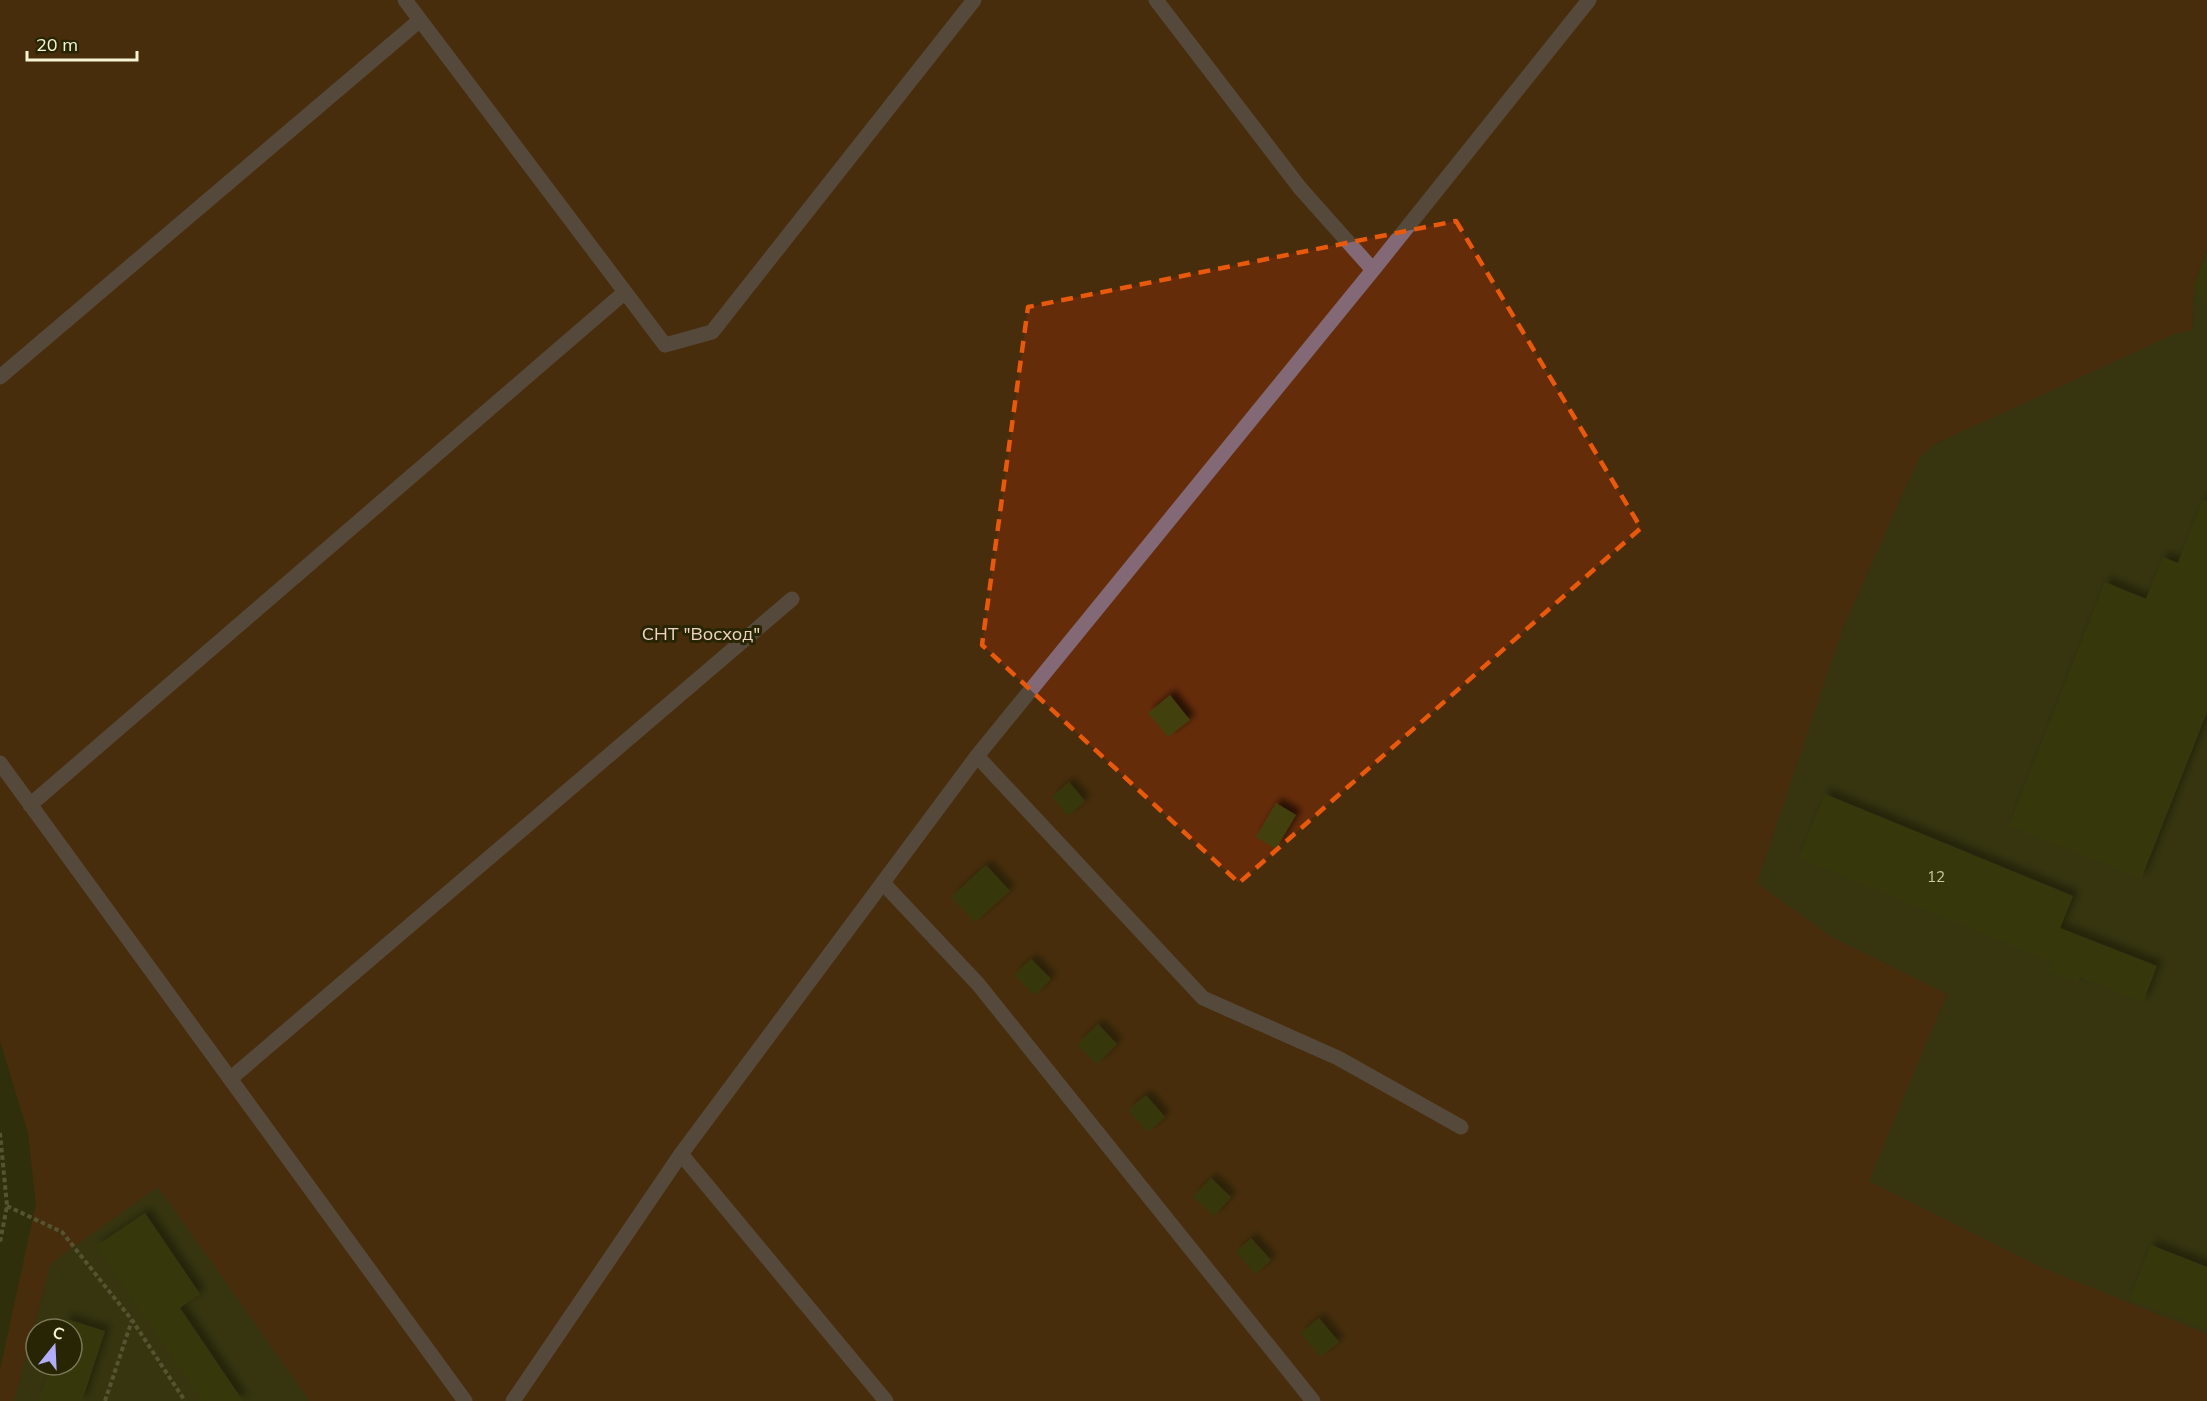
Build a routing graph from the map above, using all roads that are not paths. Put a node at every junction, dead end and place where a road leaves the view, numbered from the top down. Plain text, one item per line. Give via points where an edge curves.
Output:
1 (405, 0) edge
2 (974, 0) edge
3 (1156, 0) edge
4 (1589, 0) edge
5 (420, 20) junction
6 (1373, 270) junction
7 (625, 292) junction
8 (0, 377) edge
9 (792, 599) dead end
10 (977, 756) junction
11 (0, 764) edge
12 (30, 805) junction
13 (883, 883) junction
14 (230, 1079) junction
15 (1461, 1127) dead end
16 (681, 1154) junction
17 (465, 1401) edge
18 (513, 1401) edge
19 (885, 1401) edge
20 (1313, 1401) edge

1 - 5 lane
2 - 7 lane via 712,332 665,345
3 - 6 lane via 1300,188
4 - 6 lane
5 - 7 lane
5 - 8 lane
6 - 10 lane
7 - 12 lane
9 - 14 lane
10 - 13 lane
10 - 15 lane via 1203,998 1338,1058
11 - 12 lane
12 - 14 lane
13 - 16 lane
13 - 20 lane via 978,984
14 - 17 lane
16 - 18 lane
16 - 19 lane

